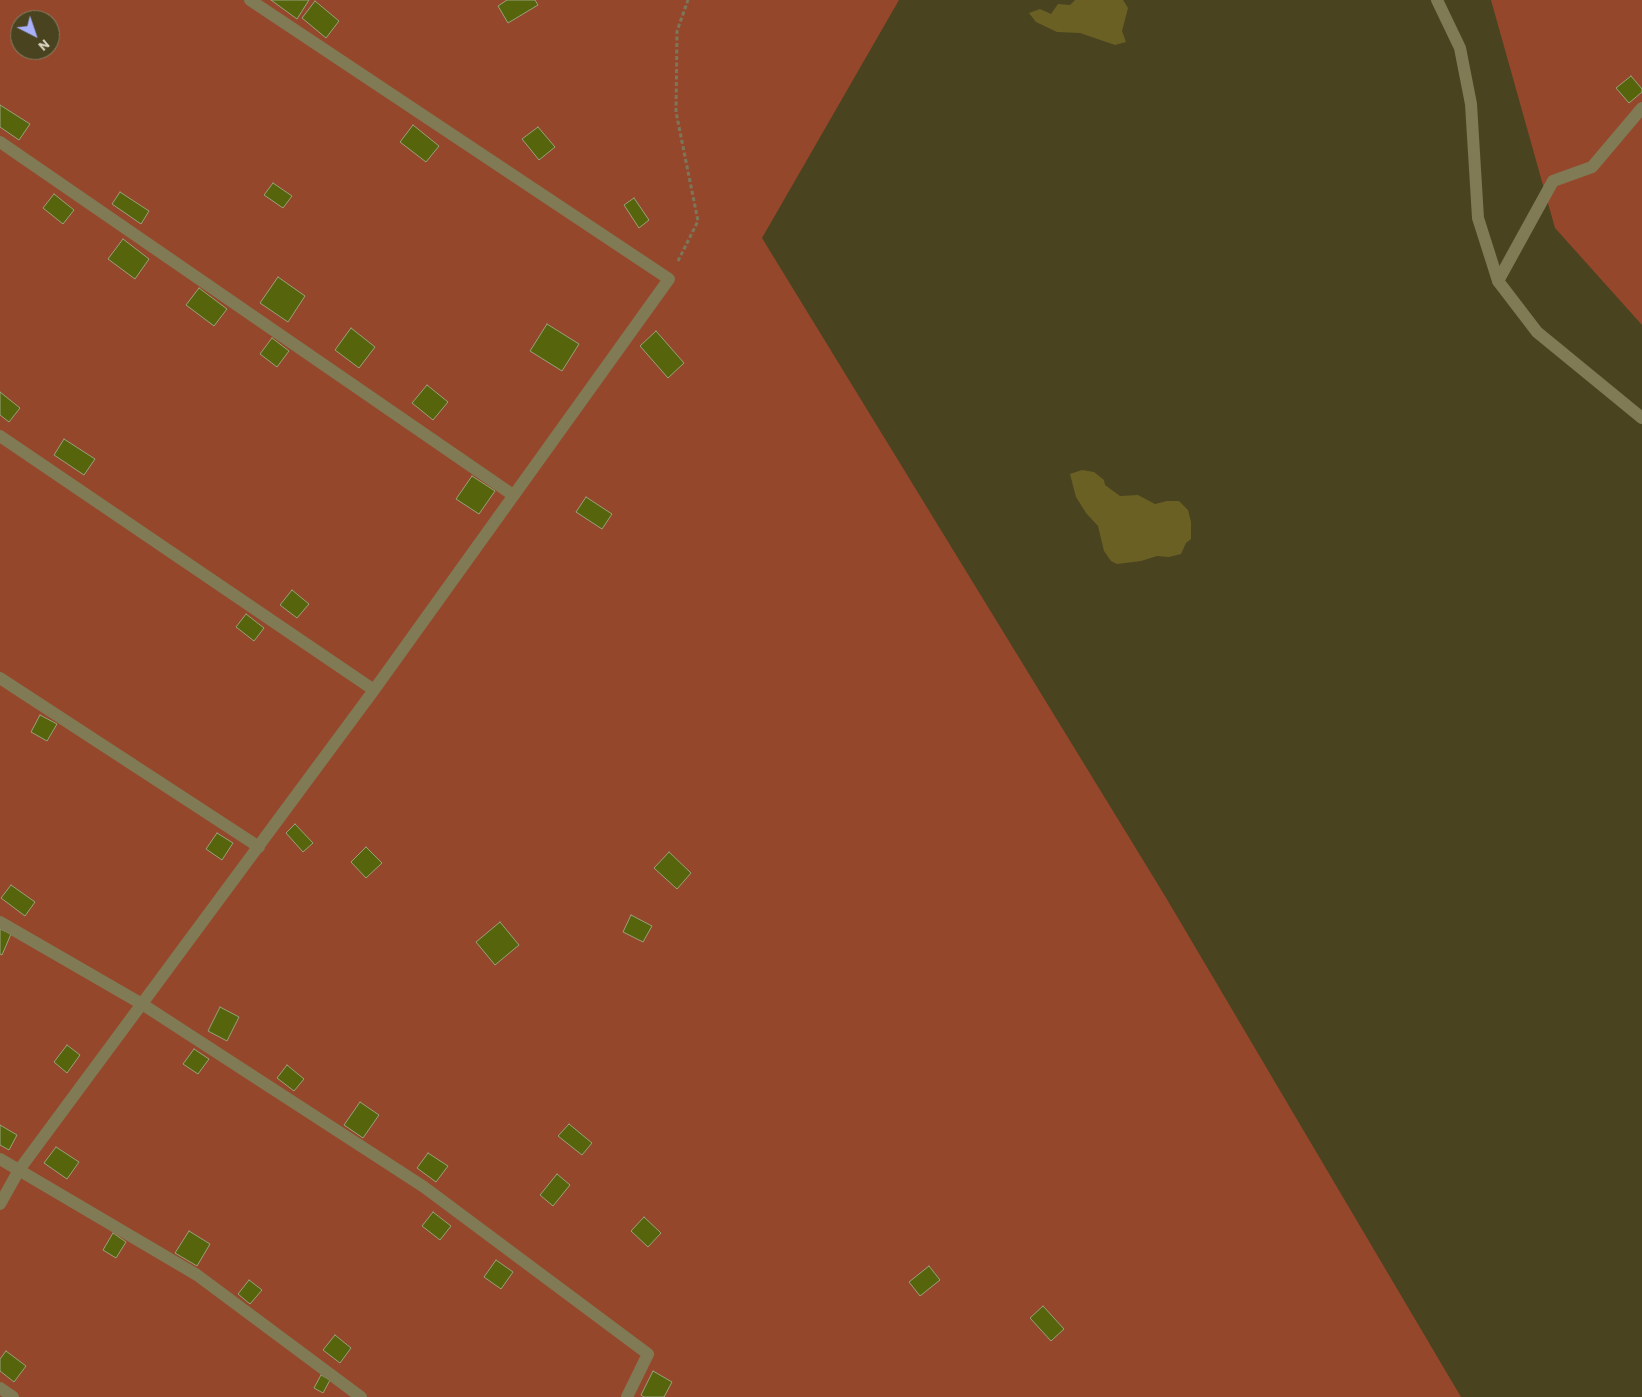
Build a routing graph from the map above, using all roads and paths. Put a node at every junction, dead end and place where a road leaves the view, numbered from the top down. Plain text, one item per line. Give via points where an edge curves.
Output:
1 (250, 0) edge
2 (688, 0) edge
3 (1437, 0) edge
4 (1642, 108) edge
5 (0, 142) edge
6 (669, 279) junction
7 (1498, 281) junction
8 (1642, 418) edge
9 (0, 436) edge
10 (513, 495) junction
11 (0, 678) edge
12 (374, 690) junction
13 (258, 847) junction
14 (0, 922) edge
15 (142, 1004) junction
16 (0, 1159) edge
17 (19, 1170) junction
18 (0, 1204) edge
19 (0, 1388) edge
20 (13, 1397) edge
21 (361, 1397) edge
22 (627, 1397) edge

1 - 6 street
2 - 6 path via 677,31 676,112 698,222
3 - 7 street via 1460,48 1471,104 1478,218
4 - 7 street via 1592,166 1553,180
5 - 10 street
6 - 10 street
7 - 8 street via 1537,332
9 - 12 street
10 - 12 street
11 - 13 street
12 - 13 street
13 - 15 street
14 - 15 street
15 - 17 street
15 - 22 street via 424,1187 648,1354
16 - 17 street
17 - 18 street
17 - 21 street via 197,1274
19 - 20 street

